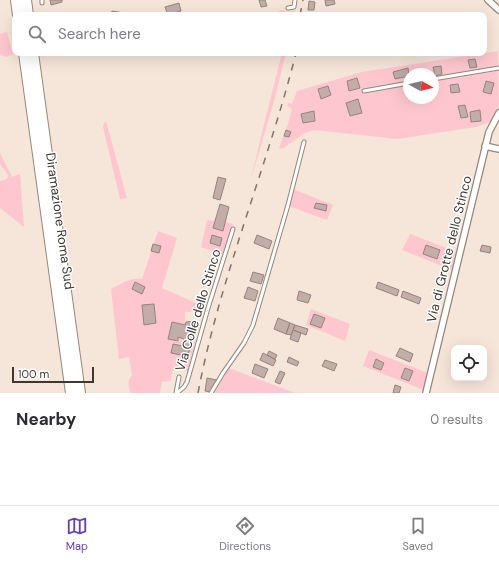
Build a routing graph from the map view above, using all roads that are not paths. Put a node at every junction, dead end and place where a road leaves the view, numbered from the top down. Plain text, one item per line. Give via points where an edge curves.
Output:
1 (16, 0) edge
2 (26, 0) edge
3 (295, 0) edge
4 (488, 0) edge
5 (288, 8) dead end
6 (499, 10) edge
7 (18, 12) edge
8 (28, 12) edge
9 (24, 56) edge
10 (33, 56) edge
11 (499, 68) edge
12 (439, 78) edge
13 (403, 84) edge
14 (364, 91) dead end
15 (499, 113) edge
16 (304, 142) dead end
17 (485, 146) junction
18 (499, 149) edge
19 (233, 229) dead end
20 (179, 377) dead end
21 (71, 393) edge
22 (80, 393) edge
23 (176, 393) edge
24 (211, 393) edge
25 (426, 393) edge

1 - 7 highway
2 - 8 highway
3 - 5 lane via 294,7
4 - 6 street
9 - 21 highway, Diramazione Roma Sud
10 - 22 highway, Diramazione Roma Sud
11 - 12 lane
13 - 14 lane
15 - 17 street, Via di Grotte dello Stinco
16 - 24 lane via 253,325
17 - 18 street
17 - 25 street, Via di Grotte dello Stinco
19 - 23 lane, Via Colle dello Stinco via 186,385
20 - 23 lane

